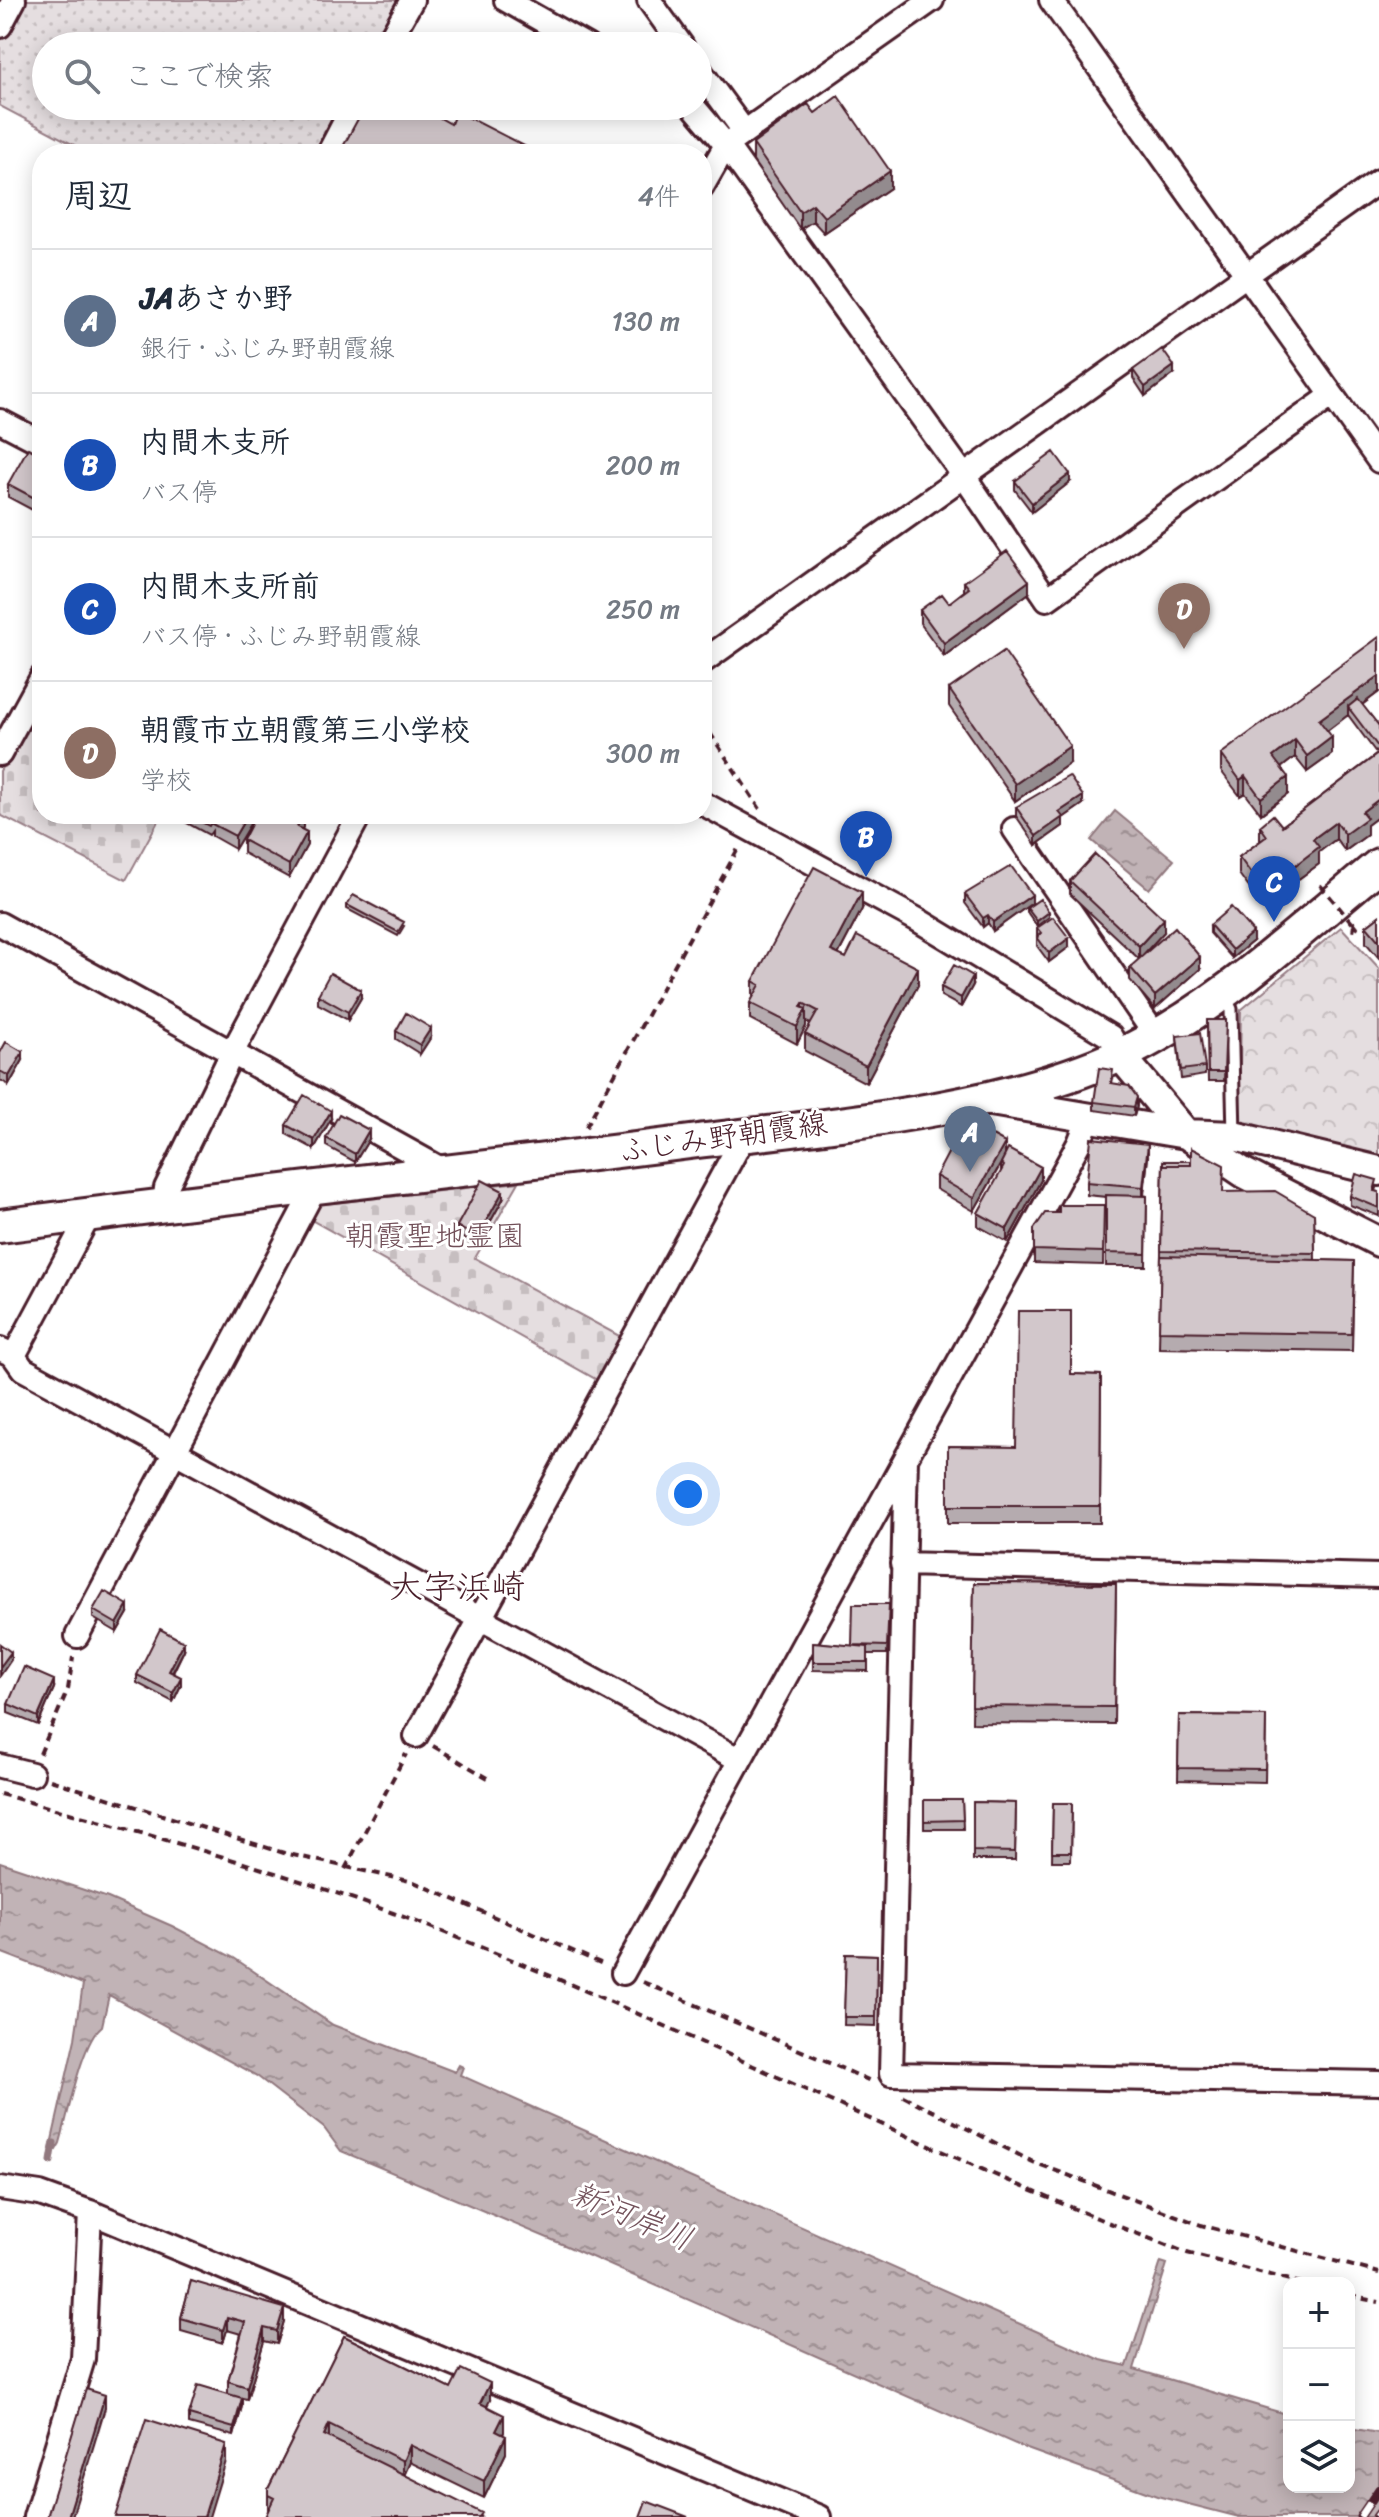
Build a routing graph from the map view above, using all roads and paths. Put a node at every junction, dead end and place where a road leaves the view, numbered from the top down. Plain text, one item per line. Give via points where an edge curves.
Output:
1 (14, 0) edge
2 (412, 0) edge
3 (506, 0) edge
4 (649, 0) edge
5 (932, 0) edge
6 (1051, 0) edge
7 (0, 26) edge
8 (394, 32) edge
9 (562, 32) edge
10 (672, 32) edge
11 (712, 94) edge
12 (346, 120) edge
13 (711, 120) edge
14 (735, 138) junction
15 (333, 144) edge
16 (712, 172) edge
17 (1379, 181) edge
18 (1247, 274) junction
19 (1330, 397) junction
20 (0, 421) edge
21 (32, 438) edge
22 (1379, 461) edge
23 (964, 476) junction
24 (712, 655) edge
25 (32, 695) edge
26 (712, 736) edge
27 (0, 754) edge
28 (712, 808) edge
29 (355, 824) edge
30 (749, 828) junction
31 (1014, 829) dead end
32 (1379, 865) edge
33 (1320, 885) dead end
34 (0, 924) edge
35 (1346, 926) dead end
36 (1223, 992) junction
37 (1152, 1038) junction
38 (233, 1051) junction
39 (1120, 1055) junction
40 (979, 1099) junction
41 (1088, 1120) junction
42 (1186, 1134) junction
43 (744, 1136) junction
44 (1234, 1136) junction
45 (574, 1157) junction
46 (445, 1171) junction
47 (1379, 1171) edge
48 (316, 1186) junction
49 (164, 1204) junction
50 (90, 1214) junction
51 (0, 1226) edge
52 (1379, 1242) edge
53 (6, 1352) edge
54 (173, 1450) junction
55 (906, 1458) junction
56 (902, 1564) junction
57 (1379, 1576) edge
58 (480, 1617) junction
59 (77, 1636) joint
60 (416, 1736) junction
61 (740, 1760) junction
62 (0, 1766) edge
63 (32, 1774) junction
64 (488, 1778) dead end
65 (0, 1794) edge
66 (345, 1869) junction
67 (623, 1973) junction
68 (888, 2080) junction
69 (1379, 2083) edge
70 (0, 2188) edge
71 (90, 2212) junction
72 (1379, 2273) edge
73 (1283, 2278) edge
74 (1355, 2297) edge
75 (1379, 2302) edge
76 (35, 2517) edge
77 (819, 2517) edge

1 - 7 street
2 - 8 street
3 - 9 street
4 - 10 street
5 - 14 street
6 - 18 street
11 - 14 street
12 - 15 street
13 - 14 street
14 - 16 street
14 - 23 street
17 - 18 street
18 - 19 street
18 - 23 street
19 - 22 street
19 - 23 street via 1047,599
20 - 21 street
23 - 24 street
25 - 27 street
26 - 30 path via 760,807
28 - 30 street
29 - 38 street
30 - 39 street via 918,920 1111,1037
30 - 45 path
31 - 37 street via 1147,1023
32 - 36 main road, ふじみ野朝霞線
33 - 35 path, bridge via 1354,925 1353,932 1357,927 1355,923
34 - 38 street
36 - 37 main road, ふじみ野朝霞線
36 - 44 lane via 1231,1009
37 - 39 main road, ふじみ野朝霞線
38 - 46 street
38 - 49 street via 166,1188
39 - 40 main road, ふじみ野朝霞線 via 1049,1082
39 - 42 street
40 - 41 street
40 - 43 main road, ふじみ野朝霞線
41 - 42 street
41 - 55 street
42 - 44 street
42 - 52 street via 1244,1173
43 - 45 main road, ふじみ野朝霞線
43 - 58 street
44 - 47 street
45 - 46 main road, ふじみ野朝霞線
46 - 48 main road, ふじみ野朝霞線
48 - 49 main road, ふじみ野朝霞線
48 - 54 street
49 - 50 main road, ふじみ野朝霞線
50 - 51 main road, ふじみ野朝霞線
50 - 53 street
53 - 54 street via 23,1369
54 - 58 street
54 - 59 street
55 - 56 street
55 - 61 street
56 - 57 street
56 - 68 street
58 - 60 street
58 - 61 street
59 - 63 path via 68,1689
60 - 64 path
60 - 66 path
61 - 67 street
62 - 63 street
63 - 66 path
65 - 73 path via 196,1849 396,1914 584,1991 1074,2209 1187,2253
66 - 67 path via 414,1882
67 - 68 path
68 - 69 street
68 - 72 path via 1033,2162 1201,2225
70 - 71 street via 40,2194
71 - 76 street via 83,2359
71 - 77 street
74 - 75 path

